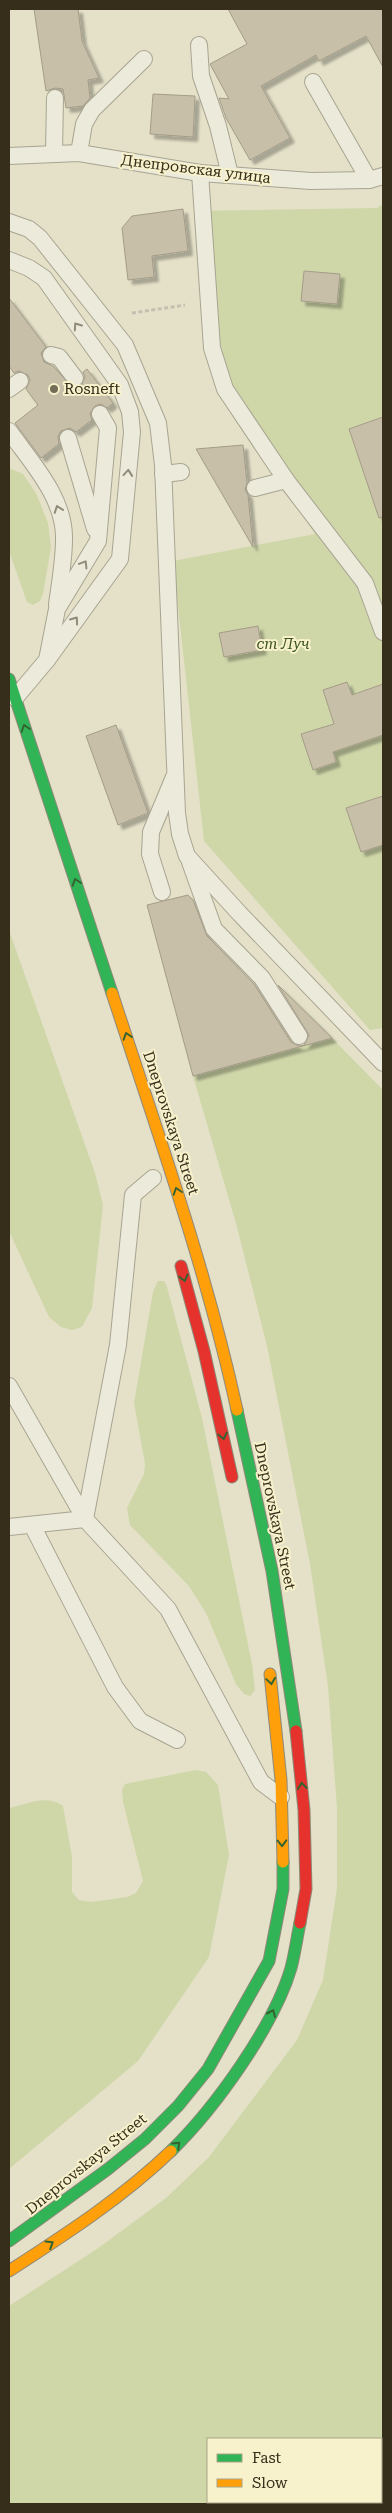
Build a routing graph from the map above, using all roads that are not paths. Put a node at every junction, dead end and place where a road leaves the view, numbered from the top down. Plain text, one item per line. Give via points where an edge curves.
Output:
1 (199, 45) dead end
2 (144, 59) dead end
3 (313, 82) dead end
4 (55, 98) dead end
5 (54, 153) junction
6 (79, 153) junction
7 (9, 156) edge
8 (200, 173) junction
9 (230, 175) junction
10 (376, 178) edge
11 (9, 222) edge
12 (9, 260) edge
13 (51, 355) dead end
14 (75, 378) dead end
15 (100, 414) dead end
16 (9, 431) edge
17 (68, 438) dead end
18 (181, 472) dead end
19 (163, 474) junction
20 (286, 480) junction
21 (255, 488) dead end
22 (98, 541) junction
23 (57, 609) junction
24 (383, 632) edge
25 (47, 660) junction
26 (9, 679) edge
27 (15, 698) junction
28 (176, 772) junction
29 (188, 856) junction
30 (162, 892) dead end
31 (299, 1036) dead end
32 (383, 1063) edge
33 (153, 1178) dead end
34 (177, 1253) dead end
35 (9, 1386) edge
36 (236, 1493) dead end
37 (85, 1520) junction
38 (32, 1525) junction
39 (9, 1527) edge
40 (268, 1663) dead end
41 (177, 1740) dead end
42 (281, 1797) junction
43 (9, 2241) edge
44 (9, 2271) edge

1 - 9 lane via 201,76
2 - 6 lane via 92,110 84,124
3 - 10 lane
4 - 5 lane
5 - 6 lane, Днепровская улица
5 - 7 lane, Днепровская улица
6 - 8 lane, Днепровская улица
8 - 9 lane, Днепровская улица
8 - 20 lane via 212,348 225,389
9 - 10 lane, Днепровская улица via 311,181
11 - 19 lane via 29,229 40,238 125,345 158,423
25 -> 12 lane via 120,559 132,432 130,412 120,385 44,278
13 - 14 lane via 59,357
15 - 22 lane via 108,428
23 -> 16 lane via 65,537 60,515 50,488
17 - 22 lane
18 - 19 lane
19 - 28 lane
20 - 21 lane
20 - 24 lane via 365,583
23 -> 22 lane
23 - 25 lane
25 - 27 lane
26 - 27 main road, Dneprovskaya Street
44 -> 27 main road, Dneprovskaya Street via 91,2218 152,2169 194,2128 265,2029 291,1968 306,1889 304,1810 292,1696 272,1571 224,1351 192,1237
28 - 29 lane via 179,827
28 - 30 lane via 151,832 150,854
29 - 31 lane via 214,929 262,978
29 - 32 lane
33 - 37 lane via 132,1195 118,1345
34 -> 36 main road via 204,1351
35 - 37 lane
37 - 38 lane
37 - 42 lane via 168,1610 260,1782
38 - 39 lane
38 - 41 lane via 115,1687 140,1721
40 -> 42 main road, Dneprovskaya Street
42 -> 43 main road, Dneprovskaya Street via 284,1889 269,1961 208,2069 178,2106 144,2139

